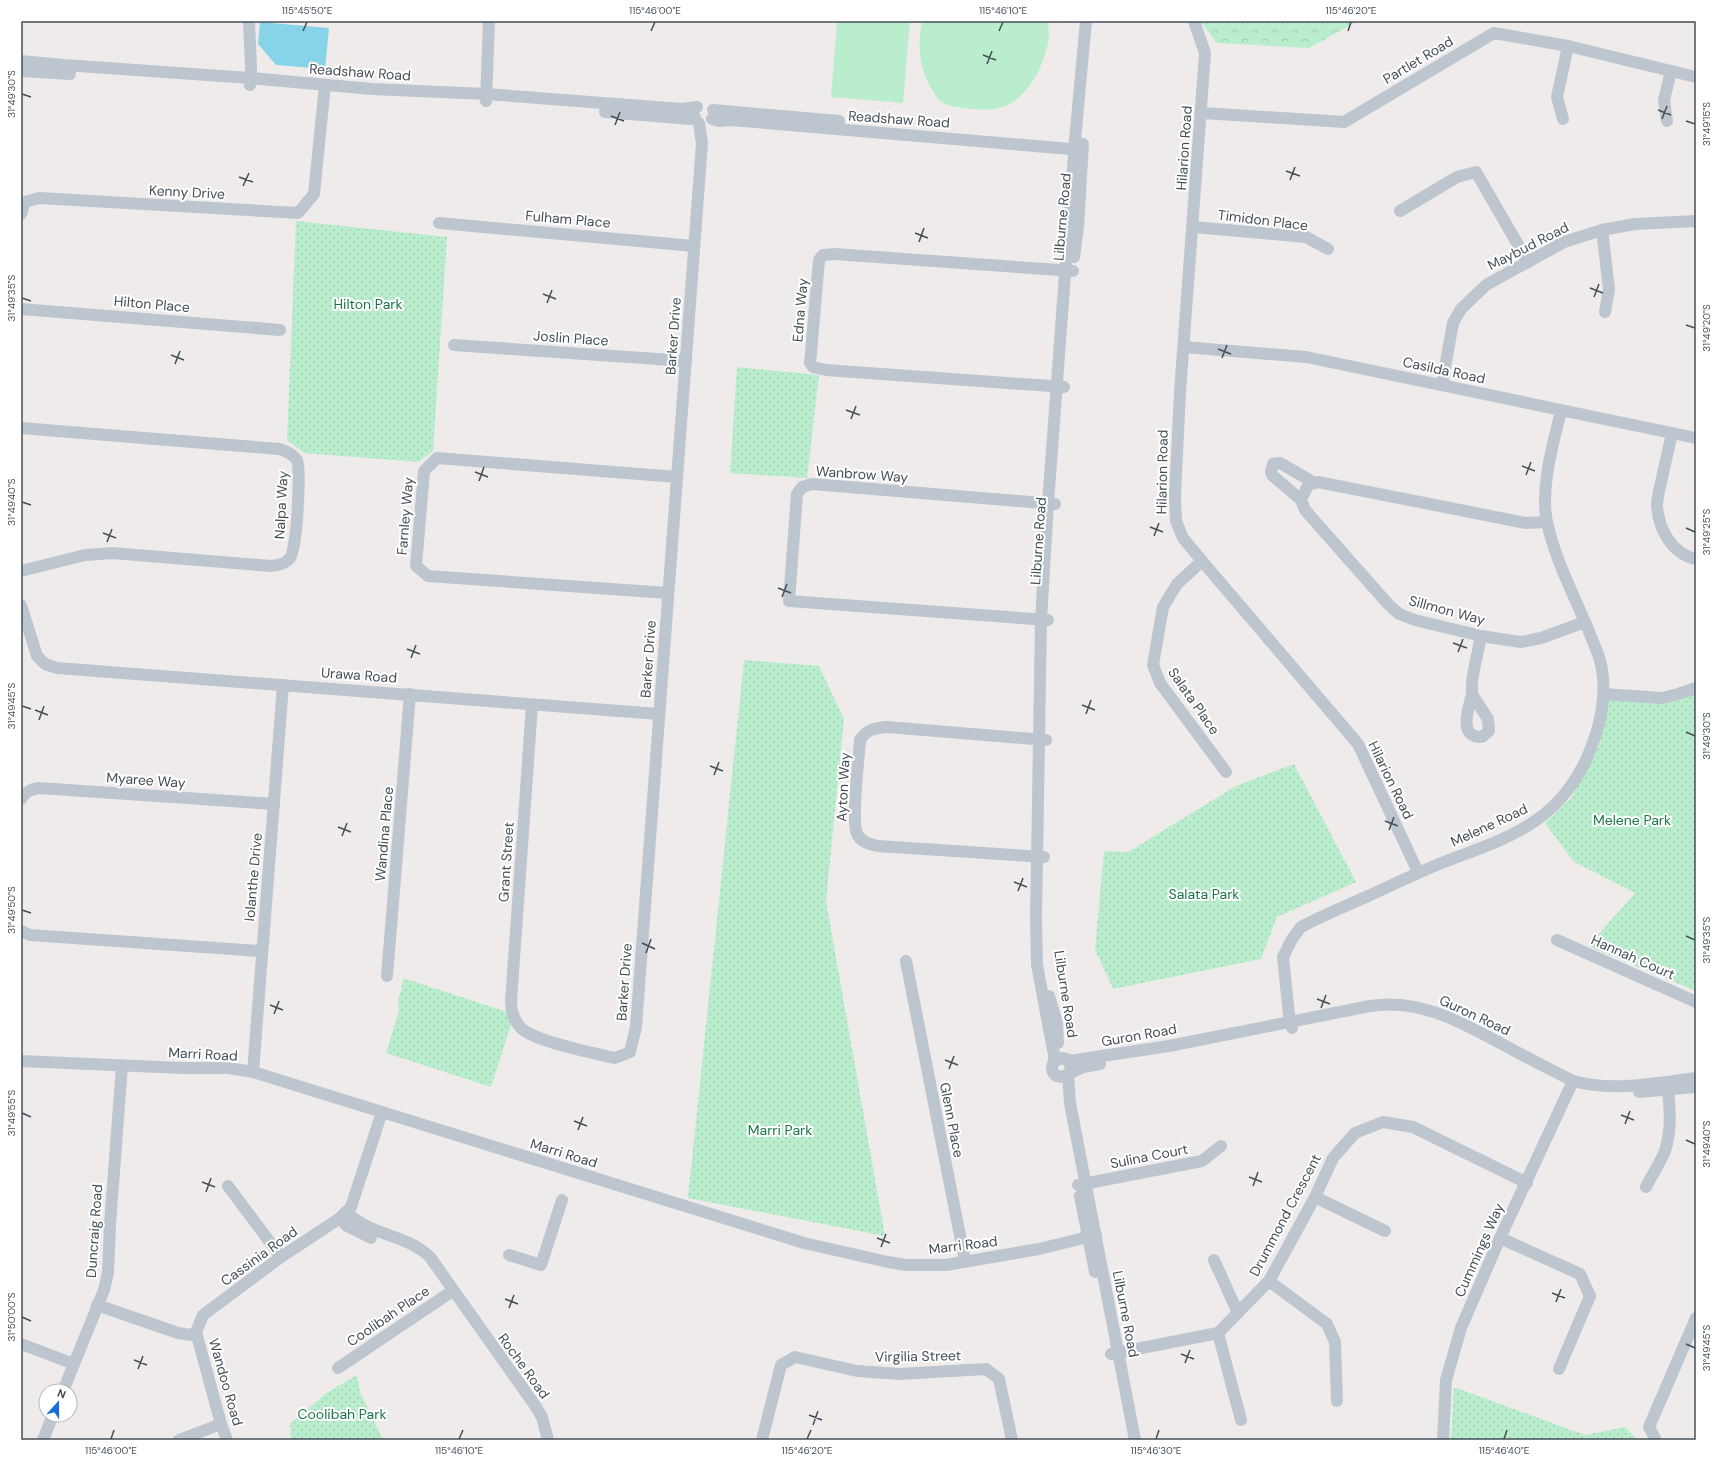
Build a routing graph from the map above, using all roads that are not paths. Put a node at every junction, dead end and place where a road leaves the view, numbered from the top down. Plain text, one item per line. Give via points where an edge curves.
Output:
1 (249, 21) edge
2 (489, 21) edge
3 (1086, 21) edge
4 (1094, 21) edge
5 (1194, 21) edge
6 (1493, 27) edge
7 (1568, 46) junction
8 (21, 61) edge
9 (1671, 70) junction
10 (21, 71) edge
11 (1696, 77) edge
12 (250, 82) junction
13 (325, 88) junction
14 (486, 98) junction
15 (1202, 113) junction
16 (704, 117) junction
17 (1563, 119) dead end
18 (1667, 120) dead end
19 (1079, 145) junction
20 (1400, 211) dead end
21 (21, 214) edge
22 (1696, 220) edge
23 (439, 223) dead end
24 (1193, 227) junction
25 (1602, 230) junction
26 (694, 246) junction
27 (1328, 248) dead end
28 (1528, 262) junction
29 (1069, 271) junction
30 (21, 309) edge
31 (1605, 312) dead end
32 (280, 330) dead end
33 (454, 345) dead end
34 (1184, 347) junction
35 (686, 360) junction
36 (1442, 384) junction
37 (1061, 387) junction
38 (1560, 411) junction
39 (21, 428) edge
40 (1672, 433) junction
41 (1696, 438) edge
42 (677, 477) junction
43 (1313, 482) junction
44 (1301, 500) junction
45 (1052, 504) junction
46 (1547, 522) junction
47 (1696, 559) edge
48 (1202, 561) junction
49 (21, 571) edge
50 (668, 593) junction
51 (21, 605) edge
52 (1044, 620) junction
53 (1585, 622) junction
54 (1481, 636) junction
55 (283, 685) junction
56 (1696, 688) edge
57 (410, 694) junction
58 (1472, 694) dead end
59 (1604, 694) junction
60 (532, 705) junction
61 (659, 714) junction
62 (1042, 740) junction
63 (1226, 772) dead end
64 (21, 799) edge
65 (274, 804) junction
66 (1041, 857) junction
67 (1418, 872) junction
68 (21, 931) edge
69 (1558, 940) dead end
70 (261, 951) junction
71 (906, 961) dead end
72 (387, 976) dead end
73 (1696, 1002) edge
74 (516, 1021) joint
75 (1292, 1024) junction
76 (21, 1061) edge
77 (1054, 1061) joint
78 (122, 1066) junction
79 (1066, 1069) junction
80 (253, 1072) junction
81 (1696, 1078) edge
82 (1572, 1084) junction
83 (1667, 1086) junction
84 (1696, 1087) edge
85 (382, 1112) junction
86 (1221, 1146) dead end
87 (1527, 1183) junction
88 (1081, 1184) junction
89 (228, 1186) dead end
90 (1646, 1187) dead end
91 (1315, 1196) junction
92 (562, 1200) dead end
93 (343, 1215) junction
94 (1384, 1231) dead end
95 (1091, 1236) junction
96 (1500, 1238) junction
97 (509, 1255) dead end
98 (281, 1257) junction
99 (1214, 1260) dead end
100 (964, 1261) junction
101 (1269, 1281) junction
102 (451, 1293) junction
103 (97, 1305) junction
104 (469, 1312) junction
105 (1238, 1313) junction
106 (1696, 1318) edge
107 (474, 1331) junction
108 (196, 1332) junction
109 (1218, 1333) junction
110 (21, 1344) edge
111 (1115, 1354) junction
112 (74, 1364) junction
113 (338, 1368) dead end
114 (1559, 1369) dead end
115 (66, 1383) edge
116 (1337, 1401) dead end
117 (1241, 1420) dead end
118 (50, 1423) edge
119 (221, 1424) junction
120 (43, 1440) edge
121 (179, 1440) edge
122 (227, 1440) edge
123 (541, 1440) edge
124 (548, 1440) edge
125 (762, 1440) edge
126 (1012, 1440) edge
127 (1127, 1440) edge
128 (1135, 1440) edge
129 (1443, 1440) edge
130 (1656, 1440) edge

1 - 12 street
2 - 14 street
3 - 19 street, Lilburne Road
4 - 19 street, Lilburne Road
5 - 15 street, Hilarion Road via 1206,52
6 - 7 street, Partlet Road
6 - 15 street, Partlet Road via 1344,122
7 - 9 street, Partlet Road
7 - 17 street via 1557,97
8 - 12 street, Readshaw Road
9 - 11 street, Partlet Road
9 - 18 street via 1664,100
10 - 12 street, Readshaw Road
12 - 13 street, Readshaw Road
13 - 14 street, Readshaw Road
13 - 21 street, Kenny Drive via 314,194 298,213 39,198 25,202
14 - 16 street, Readshaw Road via 691,119
15 - 24 street, Hilarion Road
16 - 19 street, Readshaw Road via 719,121
16 - 26 street, Barker Drive
19 - 29 street, Lilburne Road
20 - 28 street via 1457,177 1476,172
22 - 25 street, Maybud Road via 1635,224
23 - 26 street, Fulham Place
24 - 27 street, Timidon Place via 1306,237
24 - 34 street, Hilarion Road
25 - 28 street, Maybud Road via 1564,242
25 - 31 street via 1609,289
26 - 35 street, Barker Drive
28 - 36 street, Maybud Road via 1486,284 1461,309 1453,323
29 - 37 street, Lilburne Road
29 - 37 street, Edna Way via 823,255 819,260 810,363 813,367 826,370
30 - 32 street, Hilton Place
33 - 35 street, Joslin Place
34 - 36 street, Casilda Road via 1306,356
34 - 48 street, Hilarion Road via 1174,496 1176,521 1183,538
35 - 42 street, Barker Drive
36 - 38 street, Casilda Road
37 - 45 street, Lilburne Road
38 - 40 street, Casilda Road
38 - 46 street, Melene Road via 1547,472
39 - 49 street, Nalpa Way via 279,449 294,456 298,468 294,550 290,558 281,564 271,566 112,553 85,555
40 - 41 street, Casilda Road
40 - 47 street via 1657,504 1658,515 1664,533 1676,550
42 - 50 street, Barker Drive
42 - 50 street, Farnley Way via 437,458 424,470 416,566 428,576
43 - 44 street via 1305,489
43 - 44 street, Sillmon Way via 1280,463 1273,464 1270,472 1272,475
43 - 46 street, Sillmon Way via 1526,524
44 - 54 street, Sillmon Way via 1305,510 1399,614
45 - 52 street, Lilburne Road
45 - 52 street, Wanbrow Way via 812,484 802,487 797,494 789,601
46 - 53 street, Melene Road
48 - 63 street, Salata Place via 1178,584 1163,607 1153,664 1160,683
48 - 67 street, Hilarion Road via 1358,744
50 - 61 street, Barker Drive
51 - 55 street, Urawa Road via 37,656 45,664 57,668
52 - 62 street, Lilburne Road
53 - 54 street, Sillmon Way via 1531,641
53 - 59 street, Melene Road via 1600,660
54 - 58 street
55 - 57 street, Urawa Road
55 - 65 street, Iolanthe Drive
56 - 59 street via 1662,698
57 - 60 street, Urawa Road
57 - 72 street, Wandina Place
59 - 67 street, Melene Road via 1595,740 1587,758 1569,789 1545,814 1495,842
60 - 61 street, Urawa Road
60 - 74 street, Grant Street via 511,1001 512,1015
61 - 74 street, Barker Drive via 636,1027 632,1048 626,1055 616,1058 537,1037 521,1028
62 - 66 street, Lilburne Road
62 - 66 street, Ayton Way via 887,728 871,729 860,740 854,816 856,832 861,840 878,846
64 - 65 street, Myaree Way via 27,792 39,788
65 - 70 street, Iolanthe Drive
66 - 77 street, Lilburne Road via 1037,965
66 - 79 street, Lilburne Road via 1046,979 1057,1023 1058,1044
67 - 75 street, Melene Road via 1313,920 1296,932 1283,957
68 - 70 street via 30,935
69 - 73 street, Hannah Court
70 - 80 street, Iolanthe Drive
71 - 100 street, Glenn Place
75 - 79 street, Guron Road via 1169,1046
75 - 82 street, Guron Road via 1381,1004 1422,1008 1461,1023
76 - 78 street, Marri Road
77 - 79 street, Guron Road via 1062,1058
78 - 80 street, Marri Road via 228,1068
78 - 103 street, Duncraig Road via 108,1273
79 - 88 street, Lilburne Road
80 - 85 street, Marri Road
81 - 83 street, Guron Road
82 - 83 street, Guron Road
82 - 87 street, Cummings Way
83 - 84 street, Guron Road
83 - 90 street via 1670,1130 1664,1152
85 - 93 street, Cassinia Road via 354,1200
85 - 100 street, Marri Road via 804,1243 906,1265
86 - 88 street, Sulina Court via 1202,1161
87 - 91 street, Drummond Crescent via 1413,1127 1383,1122 1355,1133 1332,1158
87 - 96 street, Cummings Way
88 - 95 street, Lilburne Road
89 - 98 street
91 - 94 street
91 - 101 street, Drummond Crescent
92 - 97 street via 541,1265
93 - 98 street, Cassinia Road
93 - 102 street, Roche Road via 347,1226 367,1236 406,1249 420,1258
95 - 100 street, Marri Road via 1039,1249
95 - 111 street, Lilburne Road
96 - 114 street via 1580,1274 1590,1296
96 - 129 street, Cummings Way via 1461,1328 1446,1380
98 - 108 street, Cassinia Road via 203,1315
99 - 105 street
101 - 105 street, Drummond Crescent
101 - 116 street via 1327,1324 1335,1342
102 - 104 street, Roche Road
102 - 107 street, Roche Road
102 - 113 street, Coolibah Place
103 - 108 street via 178,1334 191,1335
103 - 112 street, Duncraig Road
104 - 107 street, Roche Road via 467,1317
104 - 124 street, Roche Road via 538,1411
105 - 109 street, Drummond Crescent
106 - 130 street via 1649,1427
107 - 123 street, Roche Road via 533,1417
108 - 119 street, Wandoo Road
109 - 111 street
109 - 117 street
110 - 112 street
111 - 127 street, Lilburne Road
111 - 128 street, Lilburne Road
112 - 115 street, Duncraig Road
118 - 120 street
119 - 121 street
119 - 122 street, Wandoo Road
125 - 126 street, Virgilia Street via 781,1365 795,1357 857,1371 900,1374 986,1369 999,1379

